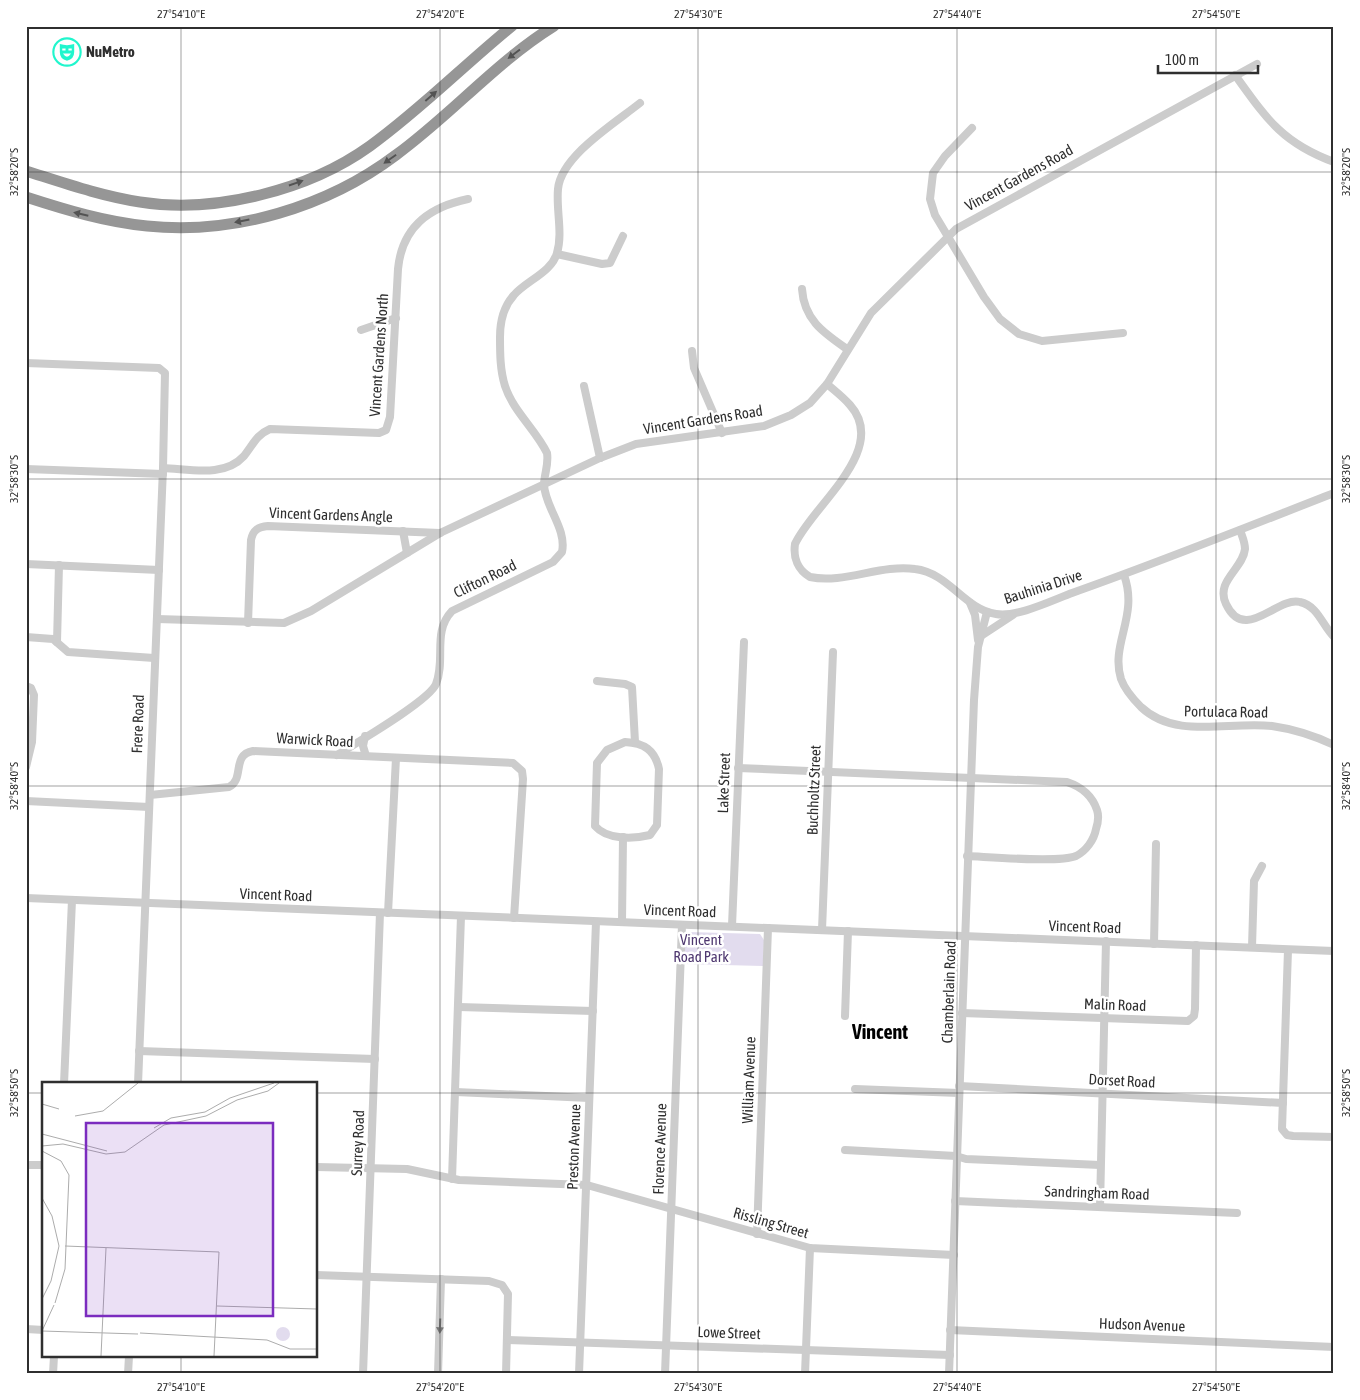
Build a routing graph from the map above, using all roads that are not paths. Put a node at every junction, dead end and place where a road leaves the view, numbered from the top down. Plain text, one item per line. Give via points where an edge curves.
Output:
1 (512, 26) edge
2 (554, 26) edge
3 (1257, 64) dead end
4 (1235, 76) junction
5 (640, 103) dead end
6 (972, 128) dead end
7 (1334, 162) edge
8 (26, 163) edge
9 (26, 171) edge
10 (26, 197) edge
11 (468, 199) dead end
12 (158, 204) junction
13 (623, 236) dead end
14 (948, 236) junction
15 (557, 254) junction
16 (802, 289) dead end
17 (396, 318) junction
18 (360, 330) dead end
19 (1123, 333) dead end
20 (847, 349) junction
21 (692, 351) dead end
22 (26, 363) edge
23 (827, 384) junction
24 (584, 386) dead end
25 (722, 432) junction
26 (600, 458) junction
27 (26, 469) edge
28 (163, 471) junction
29 (544, 485) junction
30 (1334, 493) edge
31 (1240, 530) junction
32 (404, 531) junction
33 (440, 533) junction
34 (407, 552) junction
35 (26, 564) edge
36 (59, 565) junction
37 (159, 570) junction
38 (1124, 575) junction
39 (969, 601) junction
40 (1019, 611) junction
41 (987, 612) junction
42 (157, 619) junction
43 (248, 623) junction
44 (26, 637) edge
45 (1334, 637) edge
46 (980, 639) junction
47 (57, 642) junction
48 (744, 642) dead end
49 (833, 652) dead end
50 (154, 658) junction
51 (597, 681) dead end
52 (26, 686) edge
53 (366, 736) junction
54 (635, 742) junction
55 (1334, 745) edge
56 (336, 755) junction
57 (366, 756) junction
58 (396, 758) junction
59 (26, 767) edge
60 (738, 768) junction
61 (828, 771) junction
62 (971, 777) junction
63 (150, 795) junction
64 (26, 801) edge
65 (149, 807) junction
66 (624, 837) junction
67 (1156, 844) dead end
68 (967, 856) junction
69 (1262, 866) dead end
70 (26, 898) edge
71 (72, 900) junction
72 (145, 904) junction
73 (384, 913) junction
74 (461, 916) junction
75 (514, 918) junction
76 (596, 922) junction
77 (622, 922) junction
78 (682, 925) junction
79 (732, 926) junction
80 (768, 928) junction
81 (822, 930) junction
82 (848, 931) junction
83 (965, 936) junction
84 (1106, 942) junction
85 (1154, 944) junction
86 (1196, 945) junction
87 (1252, 948) junction
88 (1288, 950) junction
89 (1334, 951) edge
90 (459, 1007) junction
91 (593, 1011) junction
92 (962, 1013) junction
93 (845, 1016) dead end
94 (1106, 1019) junction
95 (139, 1051) junction
96 (375, 1059) junction
97 (64, 1082) edge
98 (138, 1082) edge
99 (855, 1089) dead end
100 (959, 1090) junction
101 (456, 1092) junction
102 (1104, 1094) junction
103 (590, 1098) junction
104 (1283, 1103) junction
105 (1334, 1137) edge
106 (845, 1150) dead end
107 (956, 1156) junction
108 (26, 1165) edge
109 (42, 1165) edge
110 (1100, 1165) junction
111 (318, 1167) edge
112 (371, 1169) junction
113 (452, 1179) junction
114 (586, 1185) junction
115 (955, 1201) junction
116 (1100, 1207) junction
117 (671, 1208) junction
118 (1237, 1212) dead end
119 (757, 1234) junction
120 (810, 1248) junction
121 (954, 1255) junction
122 (318, 1275) edge
123 (366, 1277) junction
124 (441, 1279) junction
125 (26, 1329) edge
126 (42, 1330) edge
127 (950, 1330) junction
128 (508, 1340) junction
129 (580, 1342) junction
130 (666, 1345) junction
131 (1334, 1346) edge
132 (806, 1350) junction
133 (950, 1355) junction
134 (54, 1358) edge
135 (128, 1358) edge
136 (53, 1374) edge
137 (128, 1374) edge
138 (363, 1374) edge
139 (438, 1374) edge
140 (506, 1374) edge
141 (579, 1374) edge
142 (665, 1374) edge
143 (805, 1374) edge
144 (949, 1374) edge

12 -> 1 highway via 230,201 263,194 342,164 391,130
2 -> 10 highway via 510,56 420,136 376,169 330,195 285,212 238,223 149,226 70,212
3 - 4 street, Vincent Gardens Road
4 - 7 street via 1277,131 1307,151
4 - 14 street, Vincent Gardens Road via 972,219
5 - 15 street via 591,143 561,173 557,196
6 - 14 street via 945,156 930,182 931,206
8 - 12 highway
9 - 12 highway via 102,195
11 - 17 street, Vincent Gardens North via 433,210 412,228 398,260
13 - 15 street via 610,263
14 - 19 street via 984,297 1000,319 1019,334 1042,341 1059,341
14 - 20 street, Vincent Gardens Road via 872,313
15 - 29 street via 545,270 507,303 500,334 505,386 547,453
16 - 20 street via 811,320
17 - 18 street
17 - 28 street, Vincent Gardens North via 390,417 383,432 270,429 257,436 245,455 228,468
20 - 23 street, Vincent Gardens Road
21 - 25 street via 694,368
22 - 28 street, Frere Road via 160,368 165,373
23 - 25 street, Vincent Gardens Road via 802,409 781,420
23 - 39 street, Bauhinia Drive via 851,406 859,423 861,441 850,468 798,537 794,552 798,565 806,574 816,578 894,568 917,569 939,577
24 - 26 street
25 - 26 street, Vincent Gardens Road via 649,442
26 - 29 street, Vincent Gardens Road
27 - 28 street
28 - 37 street, Frere Road
29 - 33 street, Vincent Gardens Road
29 - 53 street, Clifton Road via 562,539 559,558 452,610 440,633 437,682 433,689
30 - 31 street, Bauhinia Drive
31 - 38 street, Bauhinia Drive
31 - 45 street via 1244,554 1227,579 1224,590 1225,601 1231,611 1242,618 1256,618 1291,602 1300,602 1316,611
32 - 33 street, Vincent Gardens Angle
32 - 34 street
32 - 43 street, Vincent Gardens Angle via 258,528 251,540
33 - 34 street, Vincent Gardens Road
34 - 43 street, Vincent Gardens Road via 293,620
35 - 36 street
36 - 37 street
36 - 47 street
37 - 42 street, Frere Road
38 - 40 street, Bauhinia Drive
38 - 55 street, Portulaca Road via 1130,602 1119,670 1127,691 1148,714 1173,726 1271,726
39 - 41 street, Bauhinia Drive
39 - 46 street
40 - 41 street, Bauhinia Drive via 1004,615
40 - 46 street
41 - 46 street, Chamberlain Road
42 - 43 street, Vincent Gardens Road
42 - 50 street, Frere Road
44 - 47 street via 49,638
46 - 62 street, Chamberlain Road
47 - 50 street via 68,652
48 - 60 street, Lake Street
49 - 61 street, Buchholtz Street
50 - 63 street, Frere Road
51 - 54 street via 632,687
52 - 59 street via 34,695 32,742
53 - 56 street, Clifton Road
53 - 57 street via 362,746
54 - 66 street via 652,752 657,760 657,825 650,835
54 - 66 street via 624,742 607,750 596,771 595,826 607,834
56 - 57 street, Warwick Road
56 - 63 street, Warwick Road via 248,752 241,758 236,781 229,788
57 - 58 street, Warwick Road
58 - 73 street, Surrey Road
58 - 75 street, Warwick Road via 504,761 518,766 523,779
60 - 61 street
60 - 79 street, Lake Street
61 - 62 street
61 - 81 street, Buchholtz Street
62 - 68 street, Chamberlain Road
62 - 68 street via 1077,785 1094,802 1098,823 1089,846 1074,856 1056,859
63 - 65 street, Frere Road
64 - 65 street
65 - 72 street, Frere Road
66 - 77 street
67 - 85 street
68 - 83 street, Chamberlain Road
69 - 87 street via 1254,881
70 - 71 street, Vincent Road
71 - 72 street, Vincent Road
71 - 97 street
72 - 73 street, Vincent Road
72 - 95 street, Frere Road
73 - 74 street, Vincent Road
73 - 96 street, Surrey Road
74 - 75 street, Vincent Road
74 - 90 street
75 - 76 street, Vincent Road
76 - 77 street, Vincent Road
76 - 91 street, Preston Avenue
77 - 78 street, Vincent Road
78 - 79 street, Vincent Road
78 - 117 street, Florence Avenue
79 - 80 street, Vincent Road
80 - 81 street, Vincent Road
80 - 119 street, William Avenue
81 - 82 street, Vincent Road
82 - 83 street, Vincent Road
82 - 93 street
83 - 84 street, Vincent Road
83 - 92 street, Chamberlain Road
84 - 85 street, Vincent Road
84 - 94 street
85 - 86 street, Vincent Road
86 - 87 street, Vincent Road
86 - 94 street, Malin Road via 1195,1009 1191,1019
87 - 88 street, Vincent Road
88 - 89 street, Vincent Road
88 - 104 street
90 - 91 street
90 - 101 street
91 - 103 street, Preston Avenue
92 - 94 street, Malin Road
92 - 100 street, Chamberlain Road
94 - 102 street
95 - 96 street
95 - 98 street, Frere Road
96 - 112 street, Surrey Road
99 - 100 street, Dorset Road
100 - 102 street, Dorset Road
100 - 107 street, Chamberlain Road
101 - 103 street
101 - 113 street
102 - 104 street, Dorset Road
102 - 110 street
103 - 114 street, Preston Avenue
104 - 105 street via 1282,1129 1287,1134
106 - 107 street
107 - 110 street
107 - 115 street, Chamberlain Road
108 - 109 street
110 - 116 street
111 - 112 street, Rissling Street
112 - 113 street, Rissling Street via 424,1171
112 - 123 street, Surrey Road
113 - 114 street, Rissling Street
114 - 117 street, Rissling Street
114 - 129 street, Preston Avenue
115 - 116 street, Sandringham Road
115 - 121 street, Chamberlain Road
116 - 118 street, Sandringham Road
117 - 119 street, Rissling Street
117 - 130 street, Florence Avenue
119 - 120 street, Rissling Street
120 - 121 street, Rissling Street
120 - 132 street
121 - 127 street, Chamberlain Road
122 - 123 street
123 - 124 street
123 - 138 street, Surrey Road
124 - 128 street via 502,1285 508,1294
124 -> 139 street
125 - 126 street
127 - 131 street, Hudson Avenue
127 - 133 street, Chamberlain Road
128 - 129 street, Lowe Street
128 - 140 street
129 - 130 street, Lowe Street
129 - 141 street, Preston Avenue
130 - 132 street, Lowe Street
130 - 142 street, Florence Avenue
132 - 133 street, Lowe Street
132 - 143 street
133 - 144 street, Chamberlain Road
134 - 136 street
135 - 137 street

